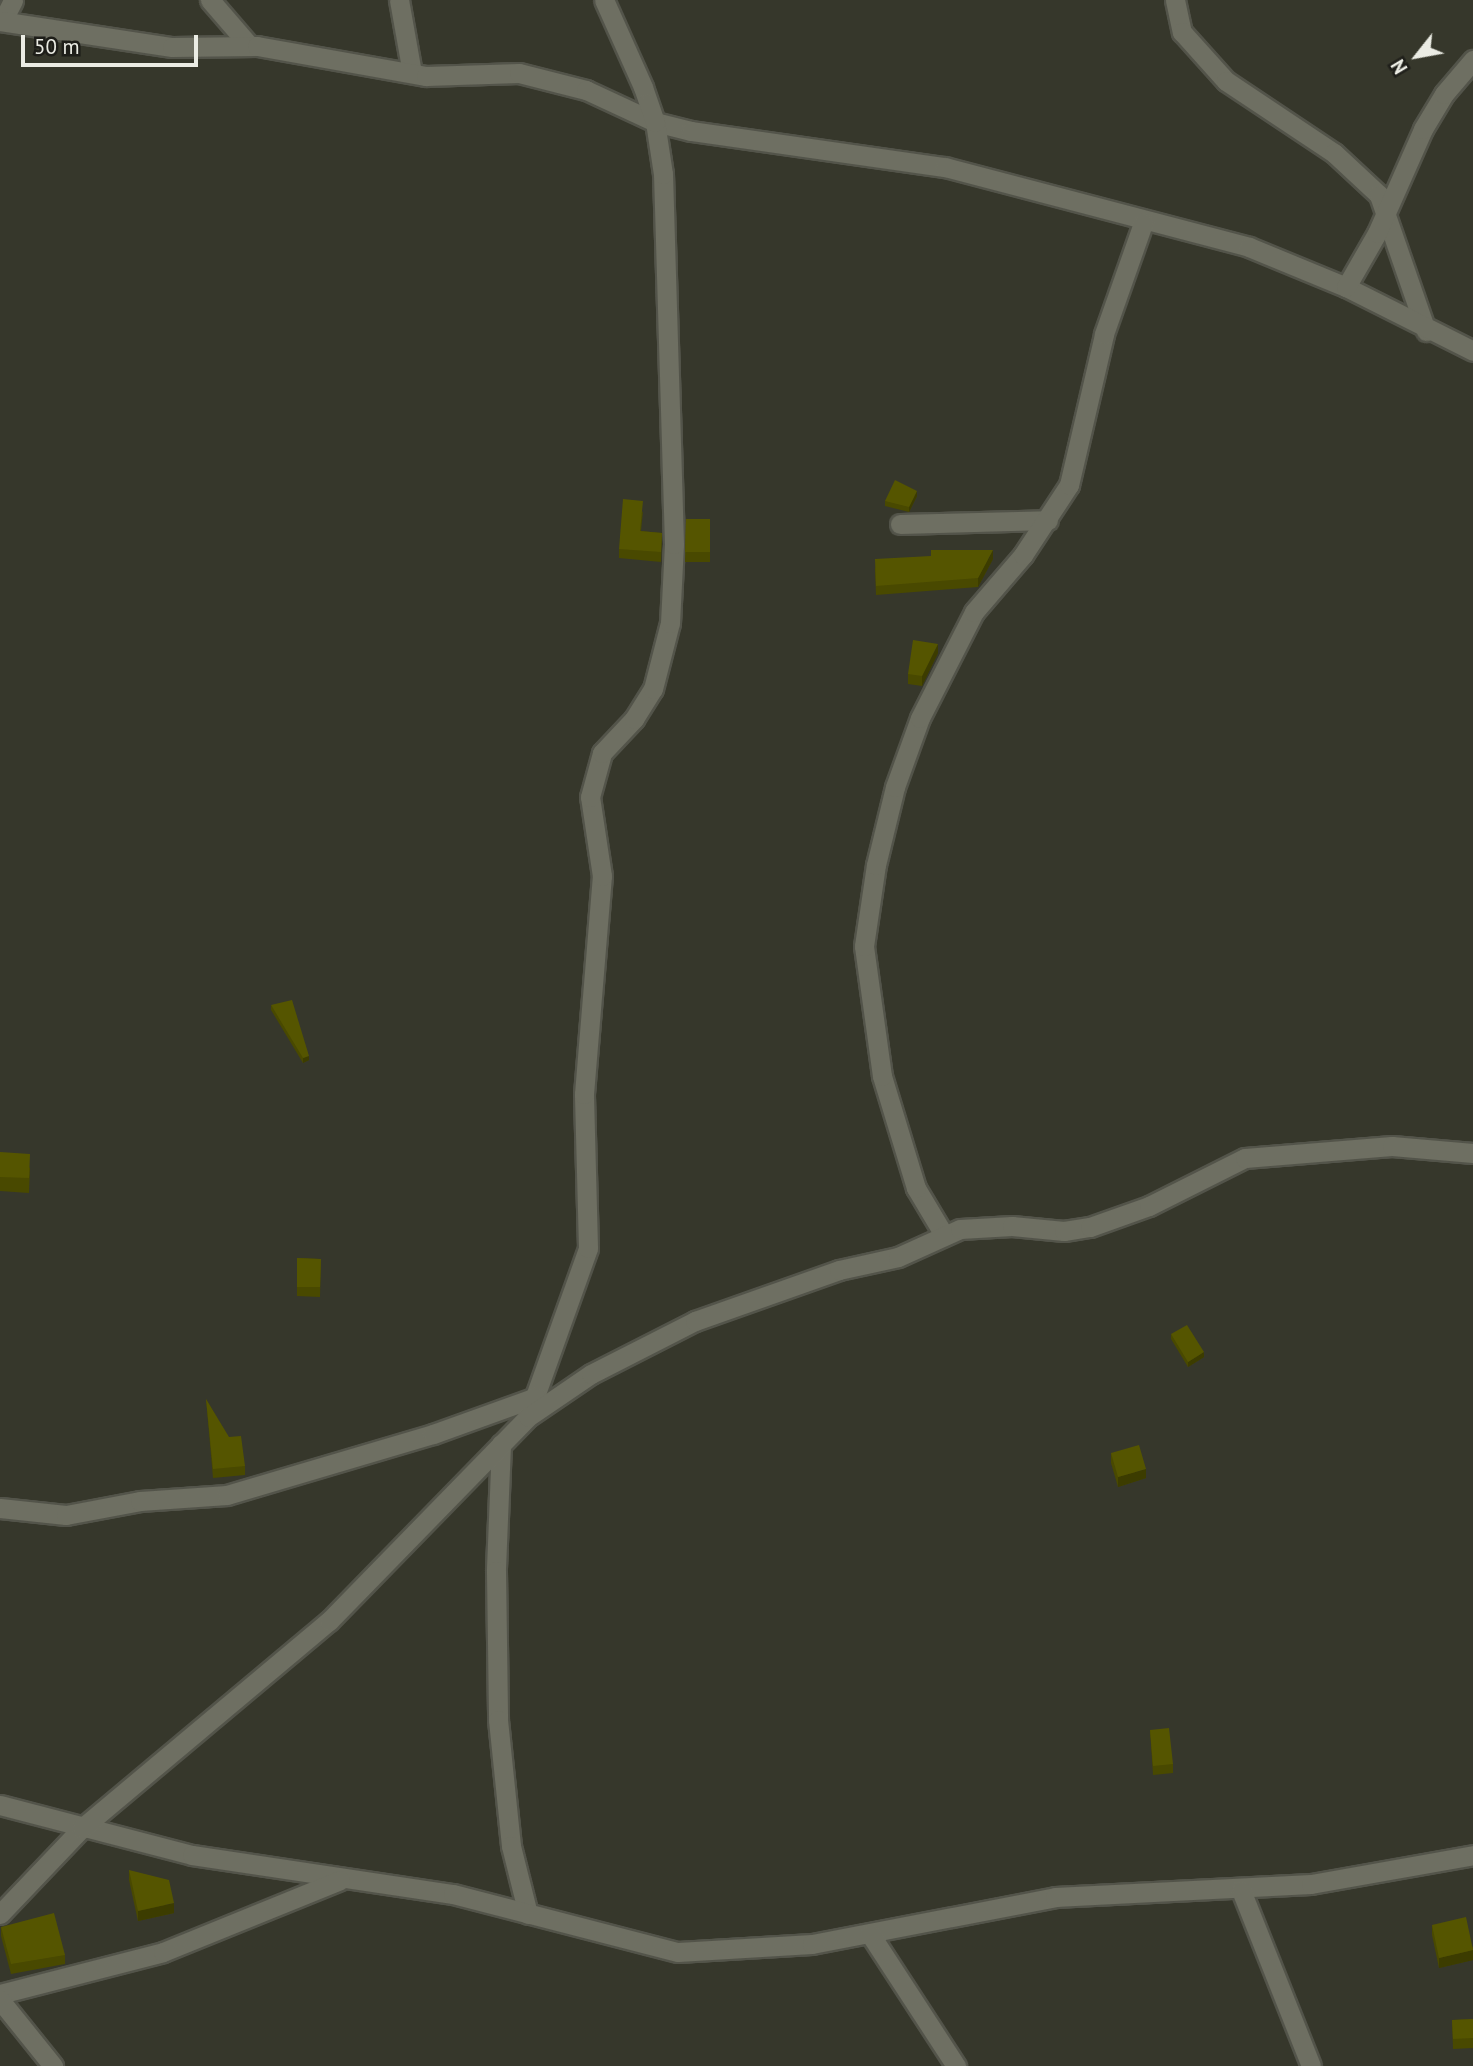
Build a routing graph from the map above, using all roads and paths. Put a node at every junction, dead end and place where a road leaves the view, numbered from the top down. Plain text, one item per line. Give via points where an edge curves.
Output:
1 (13, 0) edge
2 (211, 0) edge
3 (399, 0) edge
4 (604, 0) edge
5 (1175, 0) edge
6 (2, 21) edge
7 (248, 44) junction
8 (1473, 60) edge
9 (412, 73) junction
10 (655, 122) junction
11 (1386, 210) junction
12 (1143, 223) junction
13 (1346, 287) junction
14 (1426, 331) junction
15 (1473, 351) edge
16 (1048, 520) junction
17 (900, 524) dead end
18 (1473, 1153) edge
19 (944, 1235) junction
20 (536, 1396) junction
21 (528, 1417) junction
22 (501, 1444) junction
23 (0, 1508) edge
24 (0, 1805) edge
25 (82, 1828) junction
26 (1473, 1855) edge
27 (344, 1878) junction
28 (1241, 1890) junction
29 (0, 1914) edge
30 (528, 1914) junction
31 (870, 1934) junction
32 (0, 1994) edge
33 (0, 2000) edge
34 (52, 2066) edge
35 (956, 2066) edge
36 (1311, 2066) edge

1 - 6 street
2 - 7 street
3 - 9 street
4 - 10 street
5 - 11 street via 1182,32 1226,80 1334,153 1374,189
6 - 7 street via 172,47
7 - 9 street
8 - 11 street via 1444,94 1423,129
9 - 10 street via 519,73 586,90
10 - 12 street via 730,139 945,167
10 - 20 street via 665,209 674,544 670,623 653,689 634,719 602,752 590,797 602,876 584,1082 588,1248
11 - 13 street
11 - 14 street
12 - 13 street via 1249,247
12 - 16 street via 1104,334 1076,465
13 - 14 street
14 - 15 street
16 - 17 street
16 - 19 street via 981,602 919,718 895,787 876,865 864,946 882,1076 916,1188
18 - 19 street via 1392,1146 1245,1158 1149,1206 1090,1227 1065,1231 984,1226
19 - 21 street via 898,1257 839,1270 695,1321 591,1374
20 - 21 street
20 - 23 street via 433,1434 228,1495 140,1501 66,1515
21 - 22 street
22 - 25 street via 275,1670
22 - 30 street via 496,1572 498,1720 511,1846
24 - 25 street
25 - 27 street via 192,1856
25 - 29 street
26 - 28 street via 1369,1875
27 - 30 street via 453,1894
27 - 32 street via 163,1952
28 - 31 street via 1055,1897
28 - 36 street
30 - 31 street via 678,1952 737,1952
31 - 35 street
33 - 34 street

